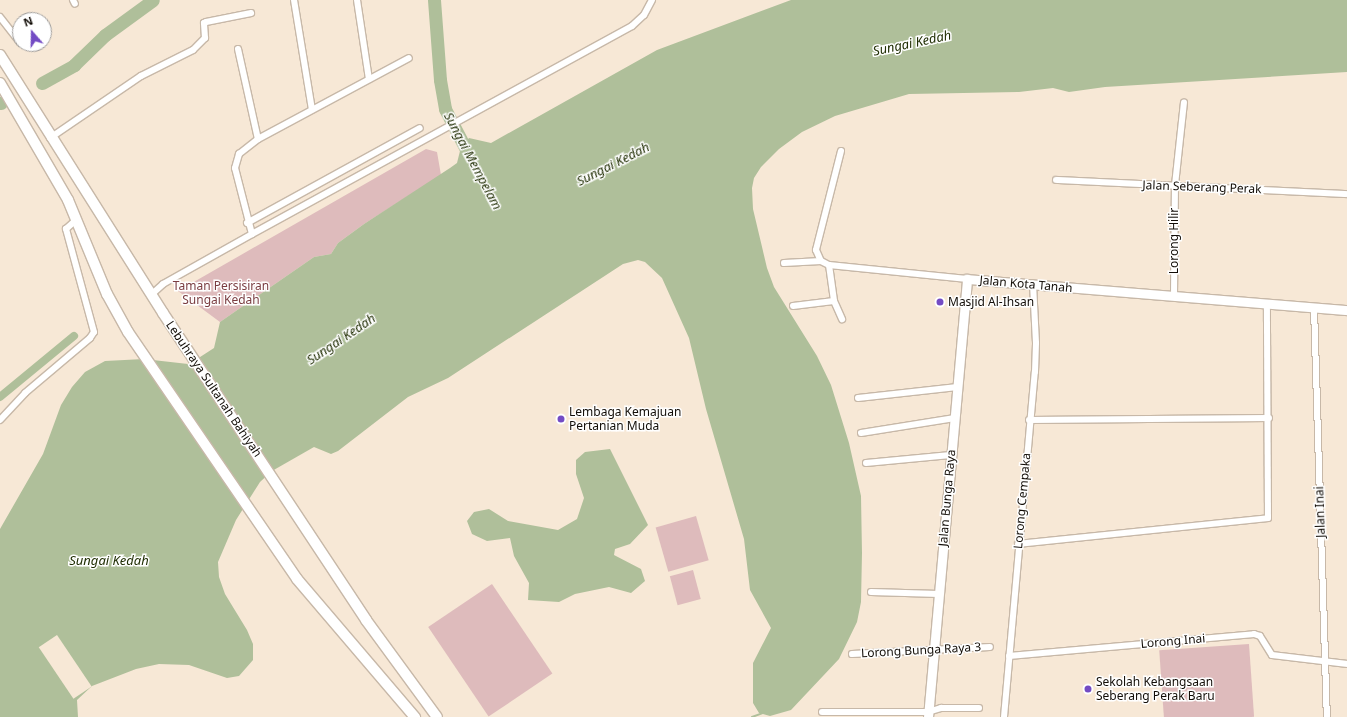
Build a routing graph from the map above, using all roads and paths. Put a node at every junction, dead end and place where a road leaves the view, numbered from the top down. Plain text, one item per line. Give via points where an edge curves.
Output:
1 (294, 0) edge
2 (357, 0) edge
3 (652, 0) edge
4 (251, 13) dead end
5 (0, 17) edge
6 (12, 33) edge
7 (238, 49) dead end
8 (0, 55) edge
9 (409, 58) dead end
10 (369, 79) junction
11 (0, 84) edge
12 (1184, 102) dead end
13 (312, 110) junction
14 (420, 128) dead end
15 (50, 138) junction
16 (258, 139) junction
17 (841, 151) dead end
18 (1056, 180) dead end
19 (1175, 185) junction
20 (1347, 194) edge
21 (77, 219) junction
22 (247, 223) junction
23 (252, 234) junction
24 (821, 261) junction
25 (784, 263) dead end
26 (829, 265) junction
27 (967, 279) junction
28 (1033, 284) junction
29 (152, 294) junction
30 (1174, 296) junction
31 (834, 301) junction
32 (1267, 304) junction
33 (793, 306) dead end
34 (1314, 308) junction
35 (1347, 310) edge
36 (842, 319) dead end
37 (957, 386) junction
38 (858, 398) dead end
39 (954, 418) junction
40 (1269, 418) junction
41 (0, 420) edge
42 (1029, 420) junction
43 (861, 433) dead end
44 (951, 455) junction
45 (866, 463) dead end
46 (1018, 544) junction
47 (871, 592) dead end
48 (939, 594) junction
49 (990, 647) dead end
50 (934, 650) junction
51 (852, 654) dead end
52 (1009, 656) junction
53 (1325, 663) junction
54 (1347, 664) edge
55 (979, 708) dead end
56 (822, 712) dead end
57 (928, 715) edge
58 (415, 717) edge
59 (437, 717) edge
60 (1004, 717) edge
61 (1327, 717) edge

1 - 13 street
2 - 10 street
3 - 23 street via 644,14 632,26
4 - 15 street via 204,23 205,38 193,50 141,76
5 - 6 street
7 - 16 street
8 - 15 main road, Lebuhraya Sultanah Bahiyah
9 - 10 street
10 - 13 street
11 - 21 main road
12 - 19 street, Lorong Hilir
13 - 16 street
14 - 22 street
15 - 29 main road, Lebuhraya Sultanah Bahiyah
16 - 22 street via 245,147 236,161 235,168
17 - 24 street via 816,250
18 - 19 street, Jalan Seberang Perak
19 - 20 street, Jalan Seberang Perak
19 - 30 street, Lorong Hilir
21 - 41 street via 66,229 94,332 25,393
21 - 58 main road via 107,294 128,332 297,579
22 - 23 street
23 - 29 street via 163,284
24 - 25 street
24 - 26 street, Jalan Kota Tanah
26 - 27 street, Jalan Kota Tanah
26 - 31 street
27 - 28 street, Jalan Kota Tanah
27 - 37 street, Jalan Bunga Raya
28 - 30 street, Jalan Kota Tanah
28 - 42 street, Lorong Cempaka via 1036,343
29 - 59 main road, Lebuhraya Sultanah Bahiyah via 406,679
30 - 32 street, Jalan Kota Tanah
31 - 33 street
31 - 36 street
32 - 34 street, Jalan Kota Tanah
32 - 40 street
34 - 35 street, Jalan Kota Tanah
34 - 53 street, Jalan Inai
37 - 38 street
37 - 39 street, Jalan Bunga Raya
39 - 43 street
39 - 44 street, Jalan Bunga Raya
40 - 42 street
40 - 46 street via 1270,514 1266,519
42 - 46 street, Lorong Cempaka
44 - 45 street
44 - 48 street, Jalan Bunga Raya
46 - 52 street, Lorong Cempaka
47 - 48 street
48 - 50 street, Jalan Bunga Raya
49 - 50 street, Lorong Bunga Raya 3
50 - 51 street, Lorong Bunga Raya 3
50 - 57 street, Jalan Bunga Raya
52 - 53 street, Lorong Inai via 1254,634 1260,636 1272,655
52 - 60 street, Lorong Cempaka
53 - 54 street, Lorong Inai
53 - 61 street, Jalan Inai
55 - 57 street via 941,708
56 - 57 street

